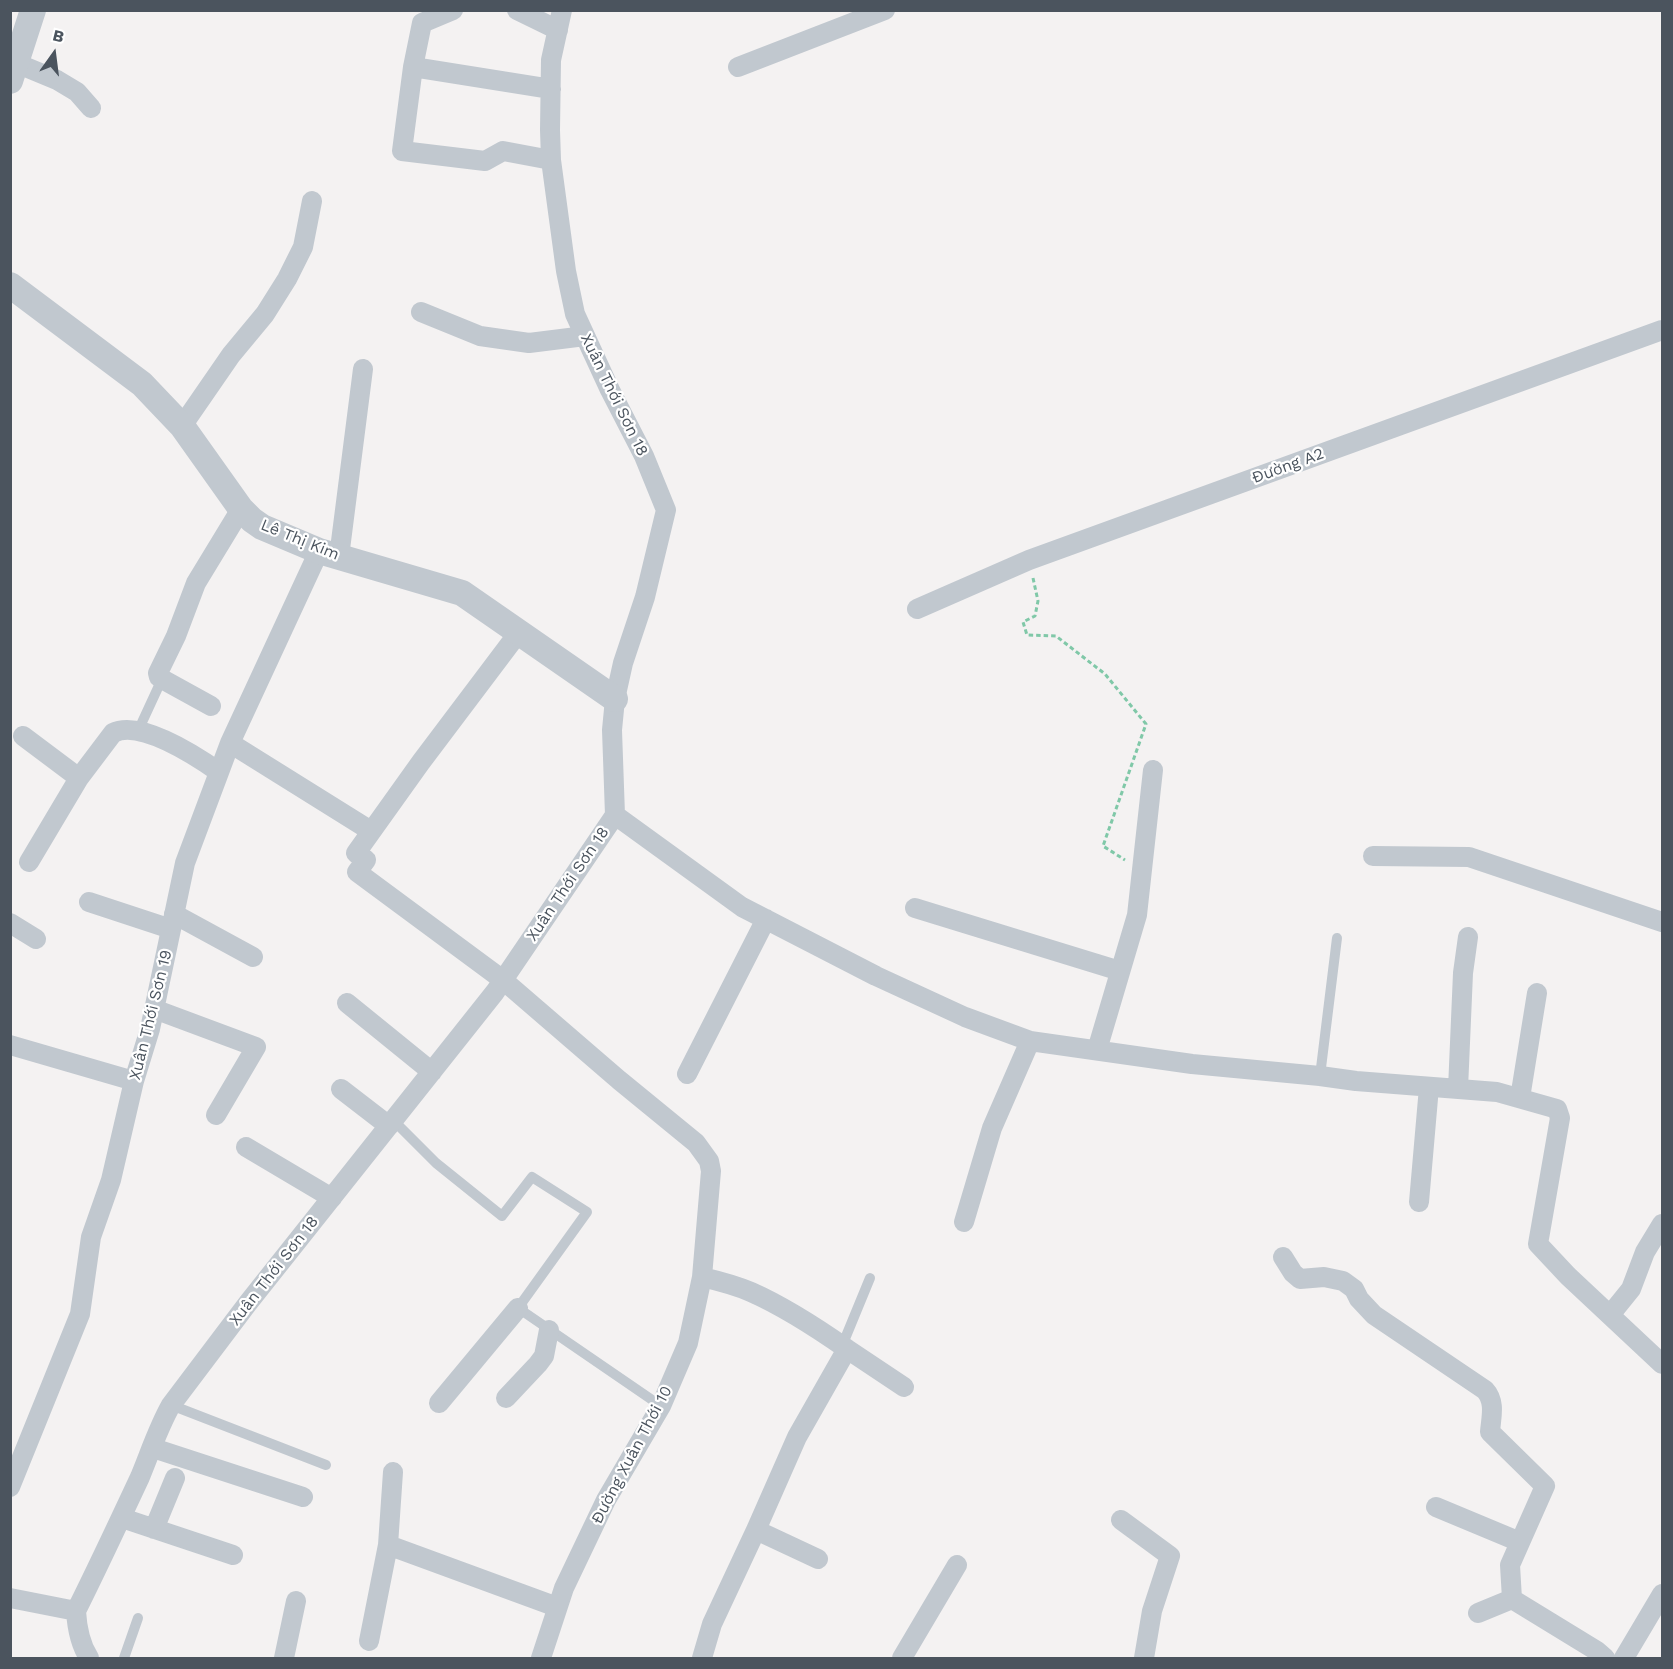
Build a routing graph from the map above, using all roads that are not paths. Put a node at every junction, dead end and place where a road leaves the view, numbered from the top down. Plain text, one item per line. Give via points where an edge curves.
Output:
1 (33, 10) edge
2 (453, 10) edge
3 (517, 10) edge
4 (562, 10) edge
5 (885, 10) edge
6 (558, 30) junction
7 (413, 67) junction
8 (738, 68) dead end
9 (13, 72) edge
10 (551, 89) junction
11 (91, 108) dead end
12 (551, 160) junction
13 (312, 201) dead end
14 (10, 285) edge
15 (421, 312) dead end
16 (1662, 330) edge
17 (585, 336) junction
18 (363, 369) dead end
19 (183, 426) junction
20 (241, 508) junction
21 (329, 554) junction
22 (917, 609) dead end
23 (519, 632) junction
24 (162, 679) junction
25 (615, 699) junction
26 (211, 706) dead end
27 (138, 731) junction
28 (23, 736) dead end
29 (230, 742) junction
30 (1153, 770) dead end
31 (219, 772) junction
32 (79, 778) junction
33 (615, 815) junction
34 (371, 831) junction
35 (1373, 856) dead end
36 (29, 862) dead end
37 (89, 902) dead end
38 (915, 908) dead end
39 (766, 919) junction
40 (1662, 921) edge
41 (173, 922) junction
42 (10, 923) edge
43 (1467, 937) dead end
44 (1337, 938) dead end
45 (36, 939) dead end
46 (253, 957) dead end
47 (1120, 971) junction
48 (503, 980) junction
49 (1537, 993) dead end
50 (347, 1003) dead end
51 (154, 1009) junction
52 (1030, 1041) junction
53 (1097, 1050) junction
54 (13, 1051) edge
55 (432, 1072) junction
56 (687, 1074) dead end
57 (1320, 1076) junction
58 (134, 1081) junction
59 (1429, 1087) junction
60 (341, 1089) dead end
61 (1458, 1089) junction
62 (1520, 1098) junction
63 (216, 1114) dead end
64 (391, 1124) junction
65 (246, 1147) dead end
66 (332, 1198) junction
67 (1419, 1202) dead end
68 (964, 1222) dead end
69 (1662, 1224) edge
70 (1283, 1257) dead end
71 (702, 1277) junction
72 (870, 1278) dead end
73 (518, 1308) junction
74 (1610, 1315) junction
75 (549, 1330) junction
76 (844, 1347) junction
77 (1660, 1362) edge
78 (904, 1387) dead end
79 (506, 1398) dead end
80 (439, 1403) dead end
81 (171, 1405) junction
82 (661, 1406) junction
83 (153, 1448) junction
84 (326, 1465) dead end
85 (393, 1472) dead end
86 (175, 1478) dead end
87 (10, 1487) edge
88 (303, 1497) dead end
89 (1436, 1507) dead end
90 (122, 1518) junction
91 (1120, 1520) dead end
92 (154, 1529) junction
93 (756, 1530) junction
94 (1520, 1542) junction
95 (388, 1545) junction
96 (233, 1555) dead end
97 (818, 1559) dead end
98 (957, 1565) dead end
99 (1662, 1594) edge
100 (10, 1598) edge
101 (1512, 1599) junction
102 (296, 1601) dead end
103 (557, 1607) junction
104 (76, 1611) junction
105 (1478, 1613) dead end
106 (138, 1618) dead end
107 (369, 1641) dead end
108 (89, 1659) edge
109 (124, 1659) edge
110 (284, 1659) edge
111 (541, 1659) edge
112 (702, 1659) edge
113 (902, 1659) edge
114 (1144, 1659) edge
115 (1605, 1659) edge
116 (1624, 1659) edge

1 - 9 street
2 - 7 street via 422,23
3 - 6 street
4 - 6 street, Xuân Thới Sơn 18
5 - 8 street
6 - 10 street, Xuân Thới Sơn 18 via 551,60
7 - 10 street
7 - 12 street via 402,151 485,161 503,151
9 - 11 street via 57,80 77,92
10 - 12 street, Xuân Thới Sơn 18
12 - 17 street, Xuân Thới Sơn 18 via 566,271 575,314
13 - 19 street via 303,247 287,279
14 - 19 street, Lê Thị Kim via 142,384
15 - 17 street via 480,336 529,343
16 - 22 street, Đường A2 via 1029,560
17 - 25 street, Xuân Thới Sơn 18 via 666,510
18 - 21 street, Xuân Thới Sơn 19
19 - 20 street, Lê Thị Kim
20 - 21 street, Lê Thị Kim via 262,527
20 - 24 street via 196,583 158,673
21 - 23 street, Lê Thị Kim via 462,593
21 - 29 street, Xuân Thới Sơn 19
23 - 25 street, Lê Thị Kim
23 - 34 street
24 - 26 street
24 - 27 lane
25 - 33 street, Xuân Thới Sơn 18
27 - 31 street via 194,755
27 - 32 street via 121,729 113,734
28 - 32 street
29 - 31 street, Xuân Thới Sơn 19
29 - 34 street
30 - 47 street via 1137,915
31 - 41 street, Xuân Thới Sơn 19 via 185,863
32 - 36 street
33 - 39 street via 742,907
33 - 48 street, Xuân Thới Sơn 18
34 - 48 street, Đường Xuân Thới 10 via 356,852 366,860 357,872
35 - 40 street via 1468,857
37 - 41 street
38 - 47 street
39 - 52 street via 876,976 965,1017
39 - 56 street
41 - 46 street
41 - 51 street, Xuân Thới Sơn 19
42 - 45 street
43 - 61 street
44 - 57 lane
47 - 53 street
48 - 55 street, Xuân Thới Sơn 18
48 - 71 street, Đường Xuân Thới 10 via 704,1153 711,1181
49 - 62 street
50 - 55 street
51 - 58 street, Xuân Thới Sơn 19
51 - 63 street via 256,1047
52 - 53 street
52 - 68 street via 992,1128
53 - 57 street
54 - 58 street
55 - 64 street, Xuân Thới Sơn 18
57 - 59 street
58 - 87 street, Xuân Thới Sơn 19 via 111,1180 91,1237 81,1314
59 - 61 street
59 - 67 street
60 - 64 street
61 - 62 street
62 - 74 street via 1557,1109 1560,1118 1538,1244
64 - 66 street, Xuân Thới Sơn 18
64 - 73 lane via 502,1216 532,1177 587,1212
65 - 66 street
66 - 81 street, Xuân Thới Sơn 18
69 - 74 street via 1645,1252 1631,1289
70 - 94 street via 1300,1279 1324,1277 1343,1281 1374,1315 1491,1396 1490,1432 1545,1486
71 - 76 street via 752,1292
71 - 82 street, Đường Xuân Thới 10 via 688,1343
72 - 76 lane
73 - 75 lane
73 - 80 street
74 - 77 street
75 - 79 street via 544,1356
75 - 82 lane
76 - 78 street
76 - 93 street via 797,1437
81 - 83 street, Xuân Thới Sơn 18
81 - 84 lane
82 - 103 street, Đường Xuân Thới 10 via 606,1500
83 - 88 street
83 - 90 street, Xuân Thới Sơn 18
85 - 95 street
86 - 92 street
89 - 94 street
90 - 92 street
90 - 104 street, Xuân Thới Sơn 18
91 - 114 street via 1170,1556 1152,1611
92 - 96 street
93 - 97 street
93 - 112 street via 712,1624
94 - 101 street via 1510,1565
95 - 103 street
95 - 107 street
98 - 113 street
99 - 116 street
100 - 104 street
101 - 105 street
101 - 115 street
102 - 110 street
103 - 111 street, Đường Xuân Thới 10
104 - 108 street
106 - 109 lane

